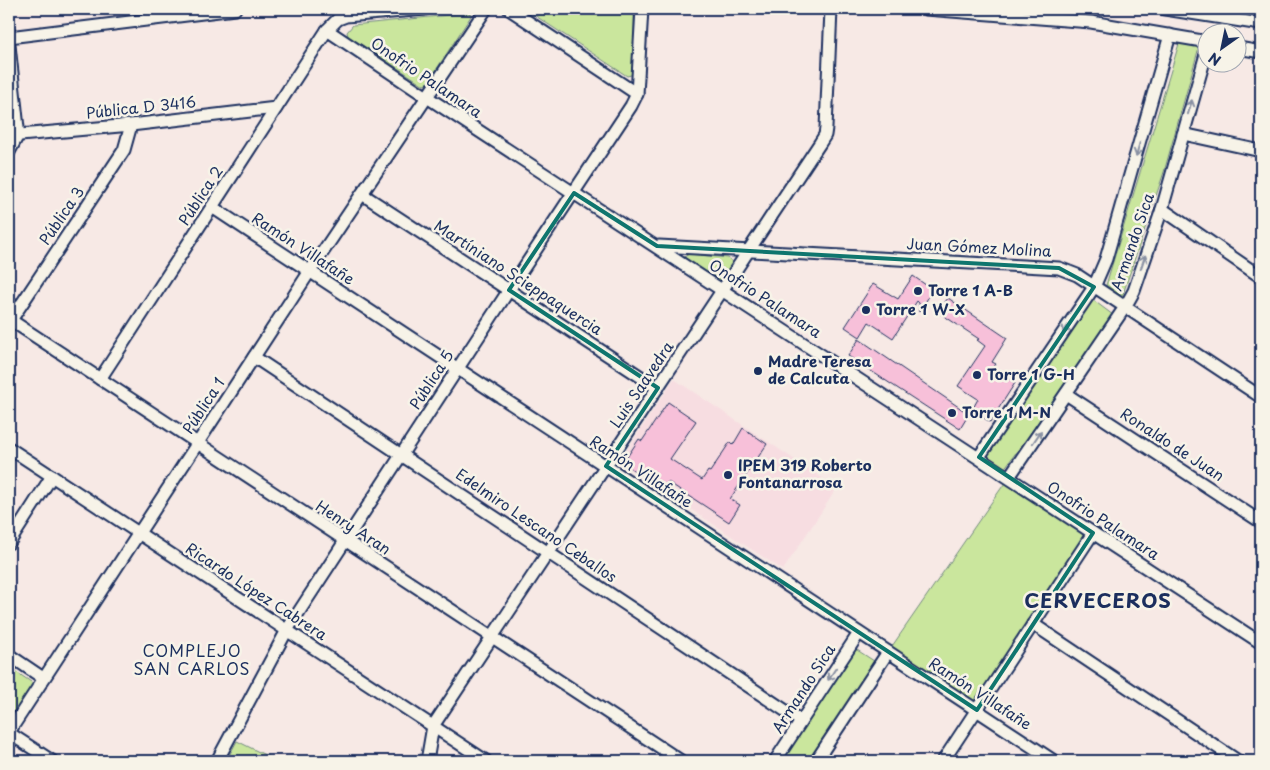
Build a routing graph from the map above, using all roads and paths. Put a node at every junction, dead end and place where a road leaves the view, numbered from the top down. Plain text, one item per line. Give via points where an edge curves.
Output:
1 (235, 9) edge
2 (425, 9) edge
3 (486, 9) edge
4 (509, 9) edge
5 (642, 9) edge
6 (831, 9) edge
7 (926, 9) edge
8 (1164, 9) edge
9 (1261, 24) edge
10 (327, 30) junction
11 (1170, 35) junction
12 (9, 37) edge
13 (1198, 40) edge
14 (9, 45) edge
15 (1248, 50) edge
16 (1261, 52) edge
17 (1201, 72) edge
18 (637, 94) junction
19 (427, 97) junction
20 (276, 108) junction
21 (131, 124) junction
22 (1183, 134) junction
23 (13, 135) edge
24 (1261, 151) edge
25 (9, 152) edge
26 (574, 193) junction
27 (362, 194) junction
28 (212, 207) junction
29 (1162, 209) junction
30 (657, 246) junction
31 (748, 251) junction
32 (310, 271) junction
33 (1261, 277) edge
34 (1094, 287) junction
35 (509, 290) junction
36 (723, 290) junction
37 (1125, 307) junction
38 (10, 320) edge
39 (254, 357) junction
40 (457, 369) junction
41 (100, 379) junction
42 (658, 388) junction
43 (1066, 394) junction
44 (1261, 397) edge
45 (197, 443) junction
46 (9, 448) edge
47 (401, 455) junction
48 (979, 457) junction
49 (606, 466) junction
50 (52, 476) junction
51 (1009, 477) junction
52 (1261, 522) edge
53 (1093, 532) junction
54 (140, 534) junction
55 (345, 541) junction
56 (9, 542) edge
57 (548, 552) junction
58 (1033, 624) junction
59 (287, 630) junction
60 (859, 633) junction
61 (492, 637) junction
62 (1261, 643) edge
63 (888, 652) junction
64 (9, 656) edge
65 (43, 678) junction
66 (976, 710) junction
67 (801, 721) junction
68 (433, 726) junction
69 (9, 732) edge
70 (52, 761) edge
71 (217, 761) edge
72 (427, 761) edge
73 (486, 761) edge
74 (681, 761) edge
75 (775, 761) edge
76 (816, 761) edge
77 (943, 761) edge
78 (1054, 761) edge
79 (1238, 761) edge

1 - 12 street
2 - 10 street via 346,16
3 - 19 street, Pública 1
4 - 18 street
5 - 18 street, Pública 5
6 - 31 street, Luis Saavedra via 825,135
7 - 11 street via 1065,19
8 - 9 street
10 - 19 street, Onofrio Palamara
10 - 20 street, Pública 2
11 - 13 street
11 -> 34 street, Armando Sica via 1106,259
14 - 23 street
15 - 16 street
22 -> 17 street, Armando Sica
18 - 26 street, Pública 5
19 - 26 street, Onofrio Palamara
19 - 27 street, Pública 1
20 - 21 street, Pública D 3416
20 - 28 street, Pública 2
21 - 23 street, Pública D 3416
21 - 38 street, Pública 3 via 124,150
22 - 24 street
22 - 29 street, Armando Sica
23 - 25 street
26 - 30 street, Onofrio Palamara
26 - 35 street, Pública 5
27 - 32 street, Pública 1
27 - 35 street, Martíniano Scieppaquercia
28 - 32 street, Ramón Villafañe
28 - 41 street, Pública 2
29 - 33 street
37 -> 29 street, Armando Sica via 1134,291
30 - 31 street, Juan Gómez Molina
30 - 36 street, Onofrio Palamara
31 - 34 street, Juan Gómez Molina via 1059,268
31 - 36 street, Luis Saavedra
32 - 39 street, Pública 1
32 - 40 street, Ramón Villafañe
34 - 37 street, Juan Gómez Molina
34 -> 48 street, Armando Sica
35 - 40 street, Pública 5
35 - 42 street, Martíniano Scieppaquercia
36 - 42 street, Luis Saavedra
36 - 48 street, Onofrio Palamara
37 - 43 street, Armando Sica
37 - 44 street, Juan Gómez Molina
38 - 41 street, Henry Aran
39 - 45 street, Pública 1
39 - 47 street, Edelmiro Lescano Ceballos
40 - 47 street, Pública 5
40 - 49 street, Ramón Villafañe
41 - 45 street, Henry Aran
42 - 49 street, Luis Saavedra
51 -> 43 street, Armando Sica
43 - 52 street, Ronaldo de Juan
45 - 54 street, Pública 1
45 - 55 street, Henry Aran
46 - 50 street, Ricardo López Cabrera
47 - 55 street, Pública 5
47 - 57 street, Edelmiro Lescano Ceballos
48 - 51 street, Onofrio Palamara
49 - 57 street, Luis Saavedra
49 - 60 street, Ramón Villafañe
50 - 54 street, Ricardo López Cabrera
50 - 56 street
51 - 53 street, Onofrio Palamara
53 - 58 street
53 - 62 street, Onofrio Palamara
54 - 59 street, Ricardo López Cabrera
54 - 65 street, Pública 1
55 - 59 street, Pública 5
55 - 61 street, Henry Aran
57 - 61 street, Luis Saavedra
57 - 67 street, Edelmiro Lescano Ceballos
58 - 66 street
58 - 79 street
59 - 68 street, Ricardo López Cabrera
59 - 71 street, Pública 5
60 - 63 street, Ramón Villafañe
60 -> 67 street, Armando Sica
61 - 68 street, Luis Saavedra
61 - 74 street, Henry Aran
63 - 66 street, Ramón Villafañe
63 - 76 street
64 - 65 street
65 - 69 street, Pública 1
66 - 77 street
66 - 78 street, Ramón Villafañe
67 - 75 street, Armando Sica
68 - 72 street, Luis Saavedra
68 - 73 street, Ricardo López Cabrera
69 - 70 street

